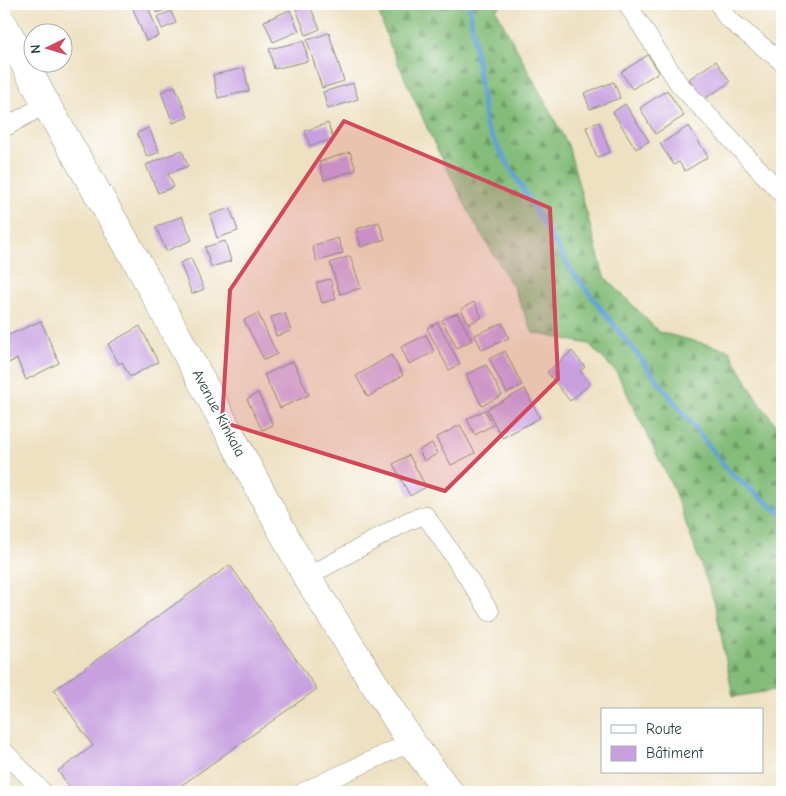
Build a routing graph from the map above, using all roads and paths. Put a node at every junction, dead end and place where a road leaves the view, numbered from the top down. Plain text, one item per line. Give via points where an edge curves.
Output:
1 (628, 4) edge
2 (719, 4) edge
3 (4, 26) edge
4 (782, 62) edge
5 (46, 104) junction
6 (4, 128) edge
7 (782, 194) edge
8 (307, 578) junction
9 (490, 612) dead end
10 (411, 742) junction
11 (5, 754) edge
12 (43, 792) edge
13 (303, 792) edge
14 (449, 792) edge

1 - 7 street via 679,84
2 - 4 street via 727,18
3 - 5 main road, Avenue Kinkala
5 - 6 street
5 - 8 main road, Avenue Kinkala via 139,265
8 - 9 street via 424,515
8 - 10 main road, Avenue Kinkala
10 - 13 street
10 - 14 main road, Avenue Kinkala
11 - 12 street

